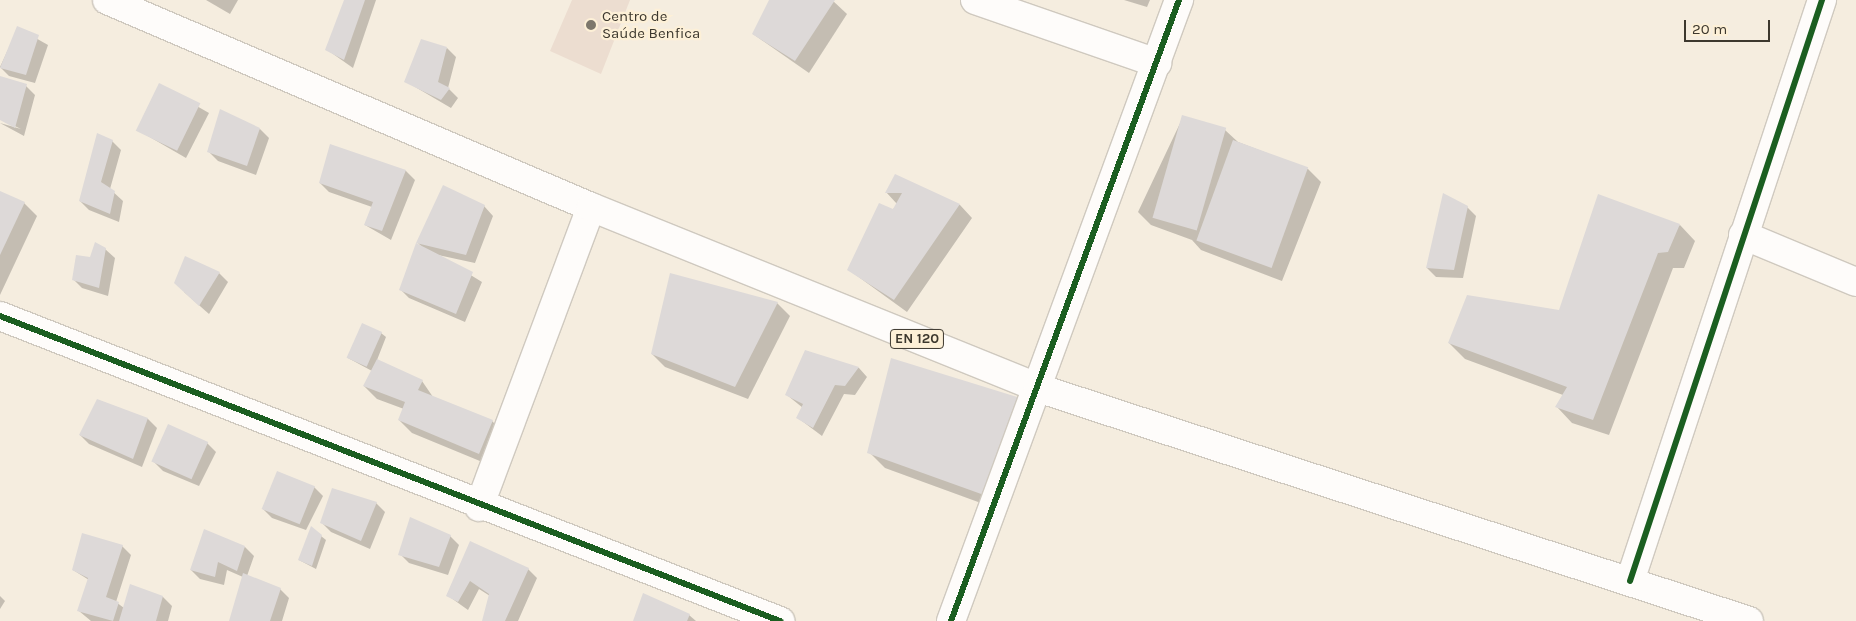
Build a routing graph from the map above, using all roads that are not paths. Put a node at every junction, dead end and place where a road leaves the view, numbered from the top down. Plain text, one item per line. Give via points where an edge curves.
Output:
1 (108, 0) edge
2 (975, 0) edge
3 (1179, 0) edge
4 (1822, 0) edge
5 (1157, 63) junction
6 (591, 207) junction
7 (1743, 235) junction
8 (1856, 282) edge
9 (0, 316) edge
10 (1038, 388) junction
11 (479, 507) junction
12 (1630, 582) junction
13 (780, 621) edge
14 (951, 621) edge
15 (1749, 621) edge

1 - 6 street, EN 120
2 - 5 street
3 - 5 street
4 - 7 street
5 - 10 street
6 - 10 street, EN 120
6 - 11 street
7 - 8 street
7 - 12 street
9 - 11 street
10 - 12 street, EN 120
10 - 14 street
11 - 13 street
12 - 15 street, EN 120

